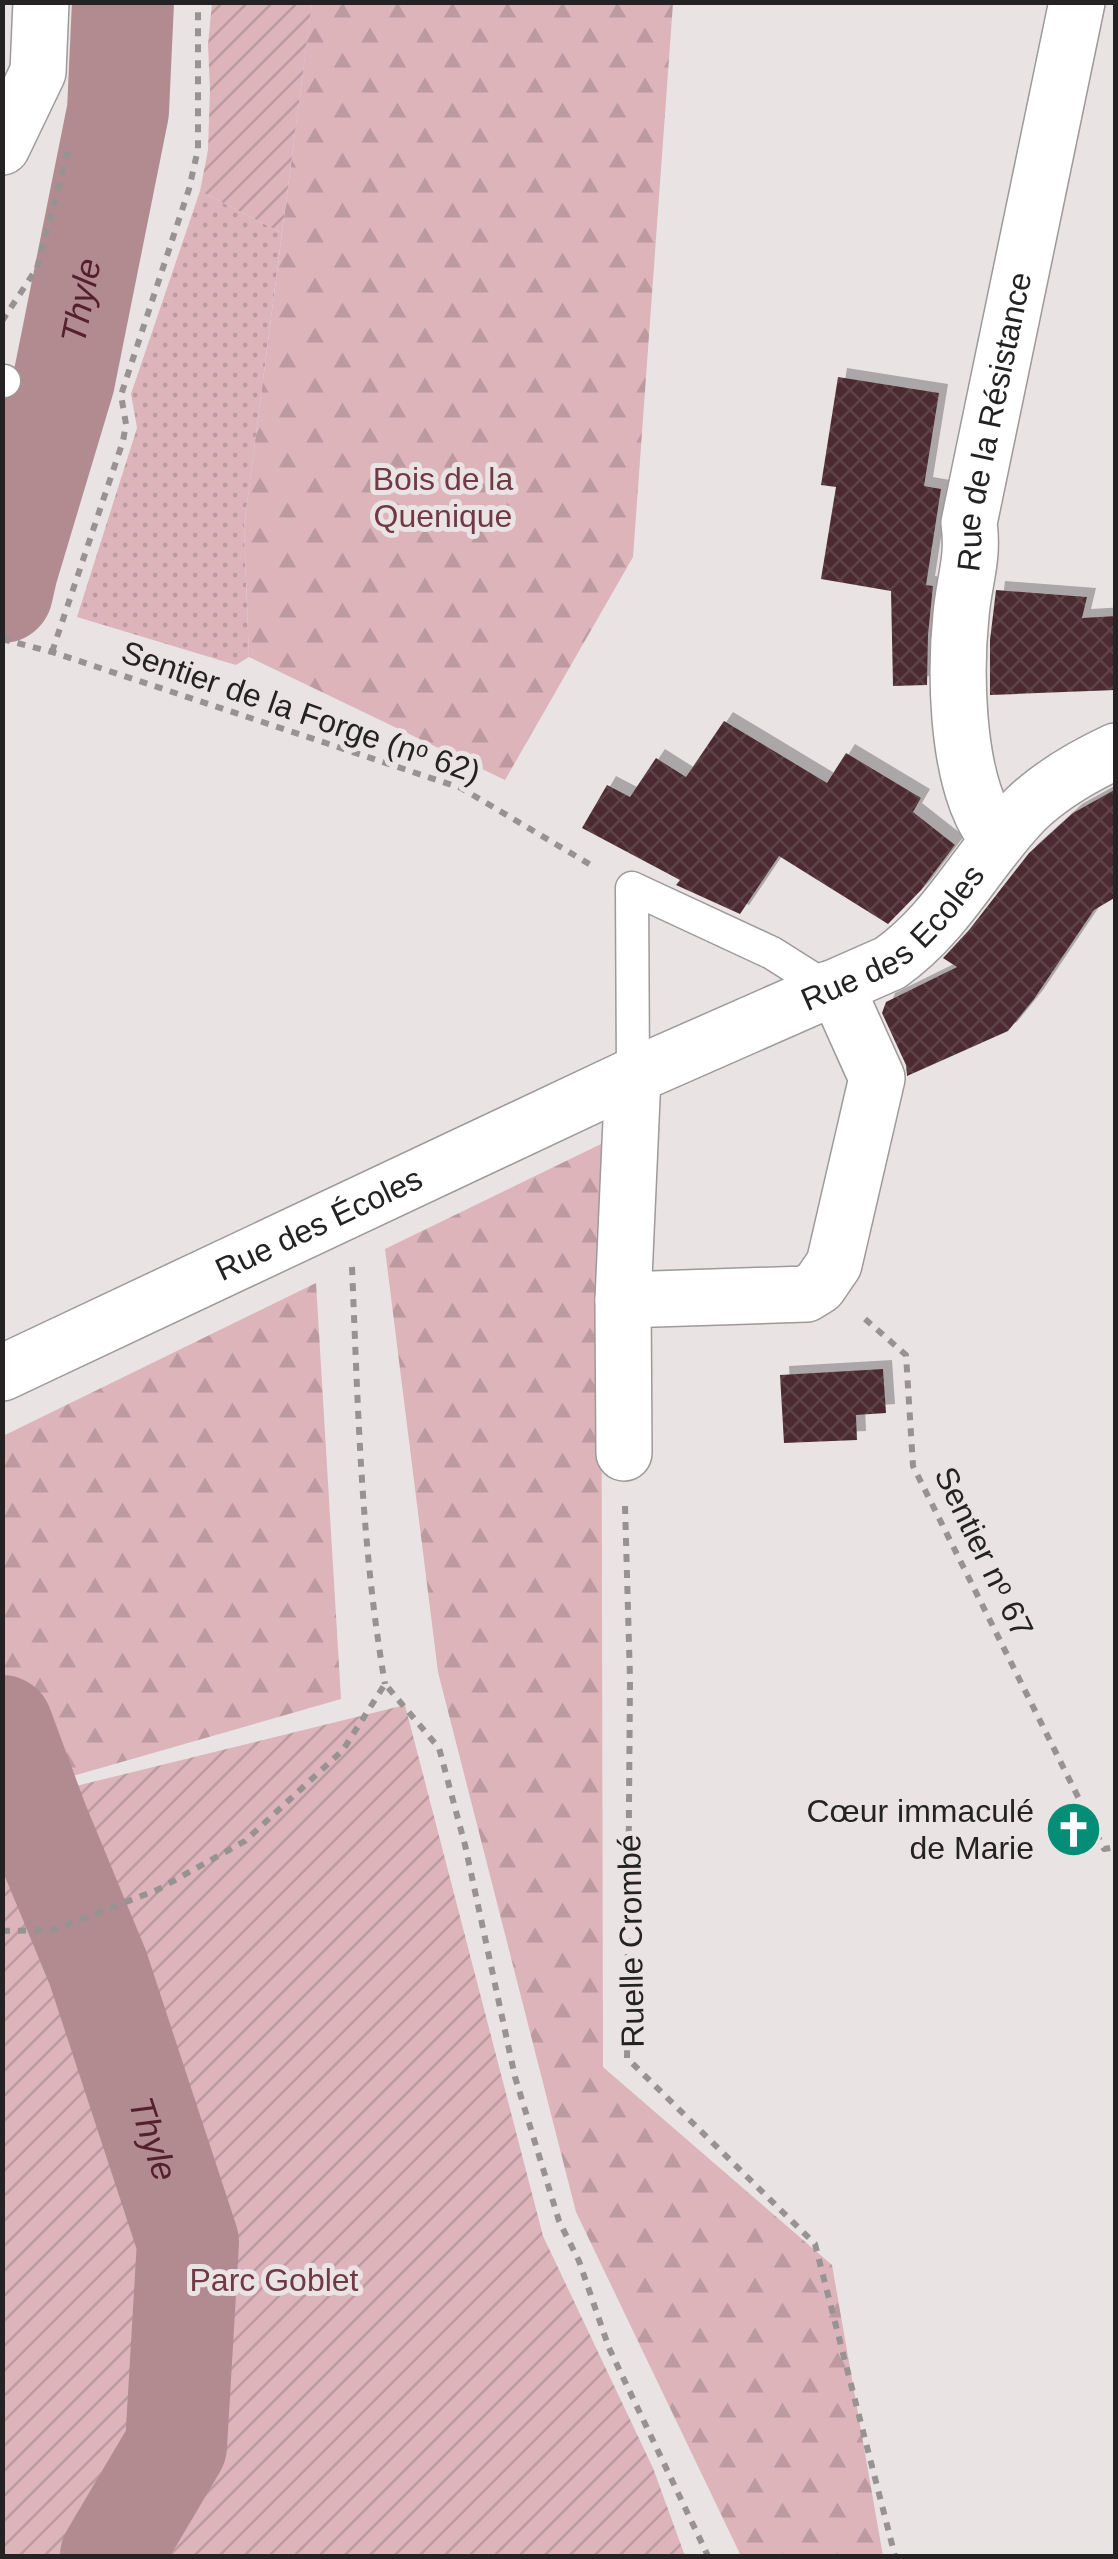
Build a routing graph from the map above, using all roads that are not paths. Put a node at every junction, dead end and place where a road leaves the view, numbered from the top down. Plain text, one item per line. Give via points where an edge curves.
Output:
1 (41, 2) edge
2 (1076, 2) edge
3 (2, 147) edge
4 (1116, 751) edge
5 (998, 841) junction
6 (829, 989) junction
7 (633, 1076) junction
8 (622, 1300) junction
9 (2, 1373) edge
10 (624, 1453) road end

1 - 3 street via 38,72
2 - 5 street, Rue de la Résistance via 969,523 972,548 960,615 964,749 982,815
4 - 5 street, Rue des Ecoles via 1050,790
5 - 6 street, Rue des Ecoles via 908,950
6 - 7 street, Rue des Ecoles
6 - 7 lane via 772,953 632,888
6 - 8 street via 846,1009 877,1078 834,1264 806,1294
7 - 8 street
7 - 9 street, Rue des Écoles
8 - 10 street

